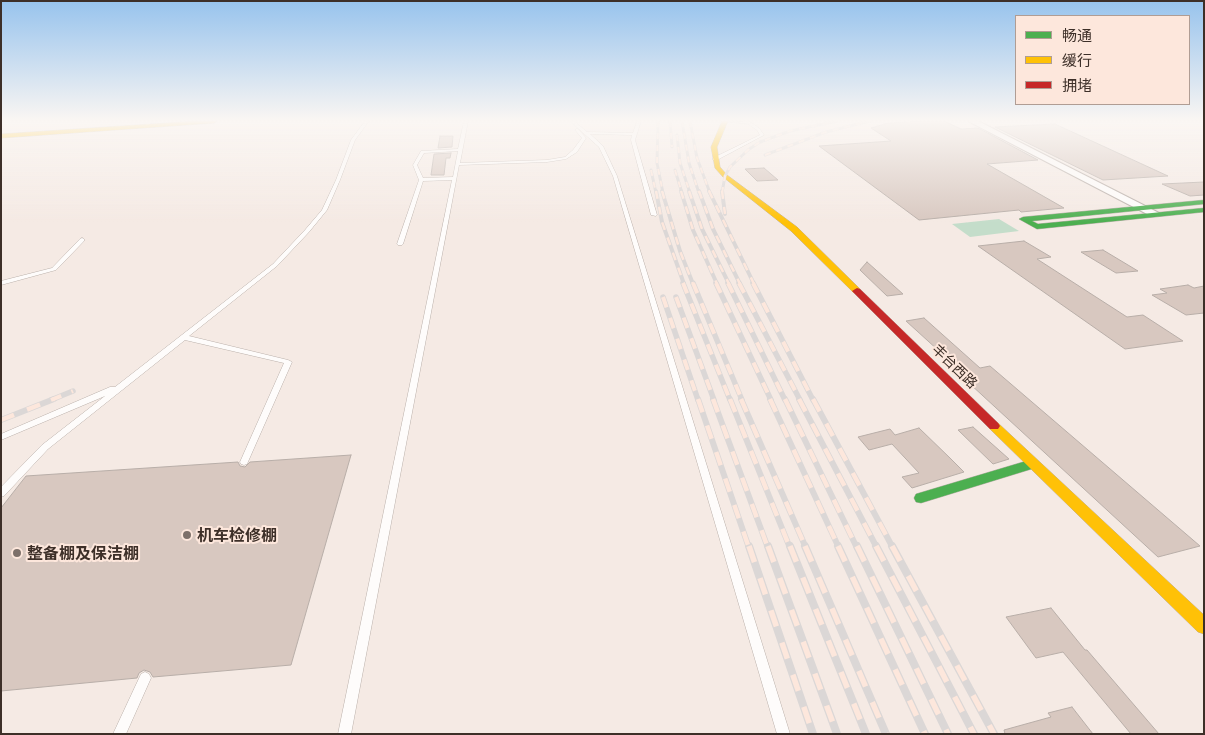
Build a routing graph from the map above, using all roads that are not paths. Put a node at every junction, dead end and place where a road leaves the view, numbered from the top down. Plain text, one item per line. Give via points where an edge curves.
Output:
1 (347, 155) edge
2 (421, 155) edge
3 (459, 155) edge
4 (569, 155) edge
5 (607, 155) edge
6 (636, 155) edge
7 (714, 155) edge
8 (721, 155) edge
9 (1040, 155) edge
10 (714, 159) junction
11 (457, 164) junction
12 (454, 178) junction
13 (421, 180) junction
14 (1204, 202) edge
15 (1142, 208) junction
16 (1204, 210) edge
17 (1155, 214) junction
18 (654, 215) dead end
19 (82, 240) dead end
20 (400, 244) dead end
21 (1, 282) edge
22 (183, 337) junction
23 (124, 384) junction
24 (1, 438) edge
25 (244, 462) dead end
26 (1033, 464) junction
27 (1, 493) edge
28 (921, 498) dead end
29 (1204, 626) edge
30 (145, 678) dead end
31 (119, 734) edge
32 (344, 734) edge
33 (784, 734) edge

1 - 22 lane via 324,210 306,231 275,265
2 - 13 lane via 416,165
3 - 11 lane
4 - 11 lane via 543,161
5 - 33 lane
6 - 18 lane
7 - 10 street
8 - 10 lane
9 - 15 street
10 - 26 street, 丰台西路 via 725,176 794,229
11 - 12 lane
12 - 13 lane
12 - 32 lane
13 - 20 lane
14 - 15 street
15 - 17 street
15 - 17 street via 1023,219 1038,227
16 - 17 street
19 - 21 lane via 54,269
22 - 23 lane
22 - 25 lane via 288,362
23 - 24 lane
23 - 27 lane via 45,447
26 - 28 street
26 - 29 street, 丰台西路
30 - 31 lane

